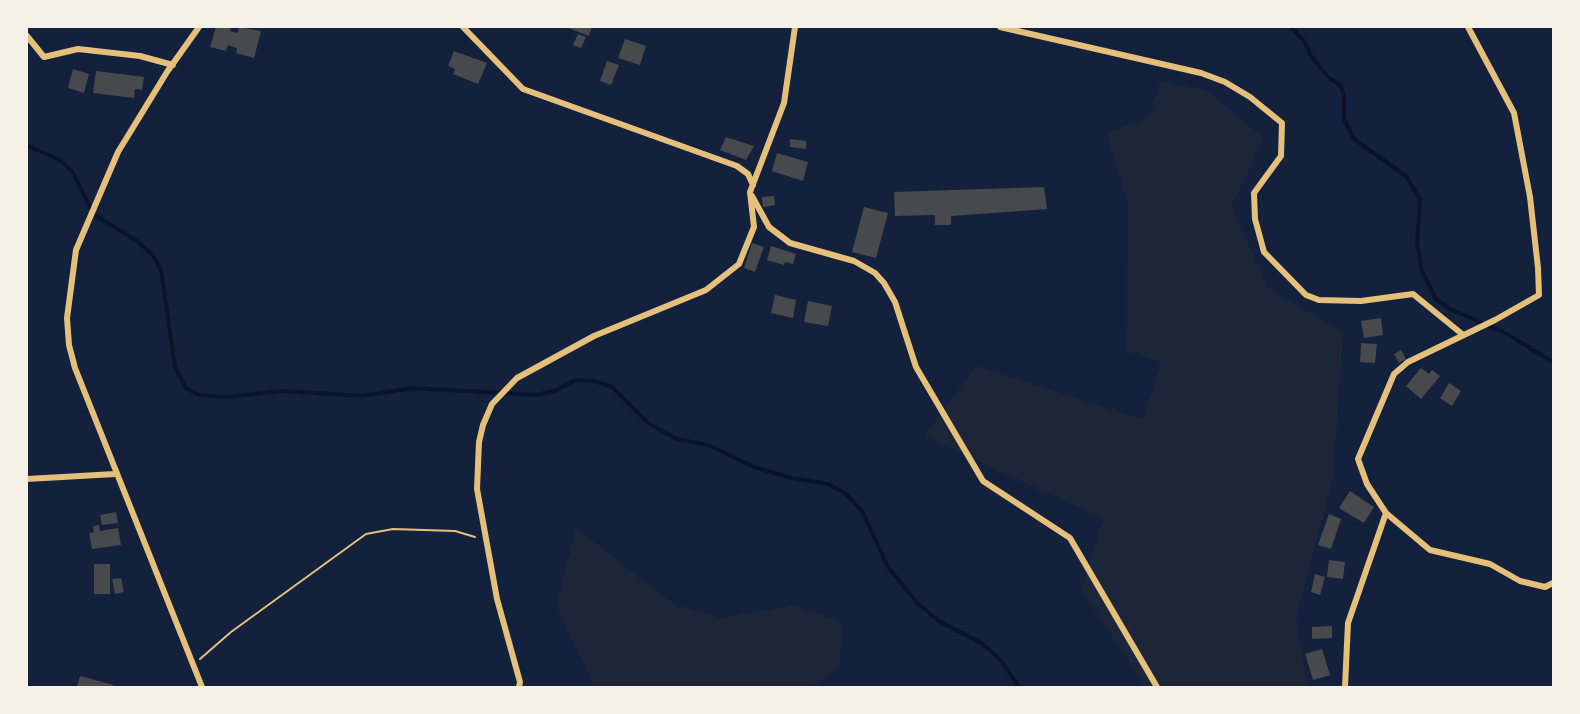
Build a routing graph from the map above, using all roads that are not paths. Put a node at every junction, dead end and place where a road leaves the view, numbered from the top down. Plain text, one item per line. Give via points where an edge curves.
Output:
1 (199, 27) edge
2 (463, 27) edge
3 (795, 27) edge
4 (1000, 27) edge
5 (1468, 27) edge
6 (27, 36) edge
7 (173, 65) junction
8 (751, 189) junction
9 (1462, 334) junction
10 (115, 474) junction
11 (27, 479) edge
12 (1386, 513) junction
13 (1553, 583) edge
14 (202, 687) edge
15 (519, 687) edge
16 (1157, 687) edge
17 (1345, 687) edge

1 - 7 street
2 - 8 street via 523,89 737,166 748,174
3 - 8 street via 784,103
4 - 9 street via 1201,73 1225,81 1250,97 1282,123 1281,156 1254,193 1255,219 1264,252 1306,295 1319,300 1360,301 1413,294
5 - 9 street via 1514,113 1530,197 1539,295
6 - 7 street via 44,57 78,48 140,56
7 - 10 street via 118,152 76,250 66,318 69,345
8 - 15 street via 754,227 738,264 706,290 594,336 517,378 492,404 479,442 477,489 497,599
8 - 16 street via 769,227 790,243 854,261 884,283 895,302 916,367 983,481 1070,538
9 - 12 street via 1408,362 1394,374 1386,391 1358,459 1367,484
10 - 11 street
10 - 14 street
12 - 13 street via 1430,550 1490,564 1520,581 1545,587
12 - 17 street via 1348,624

